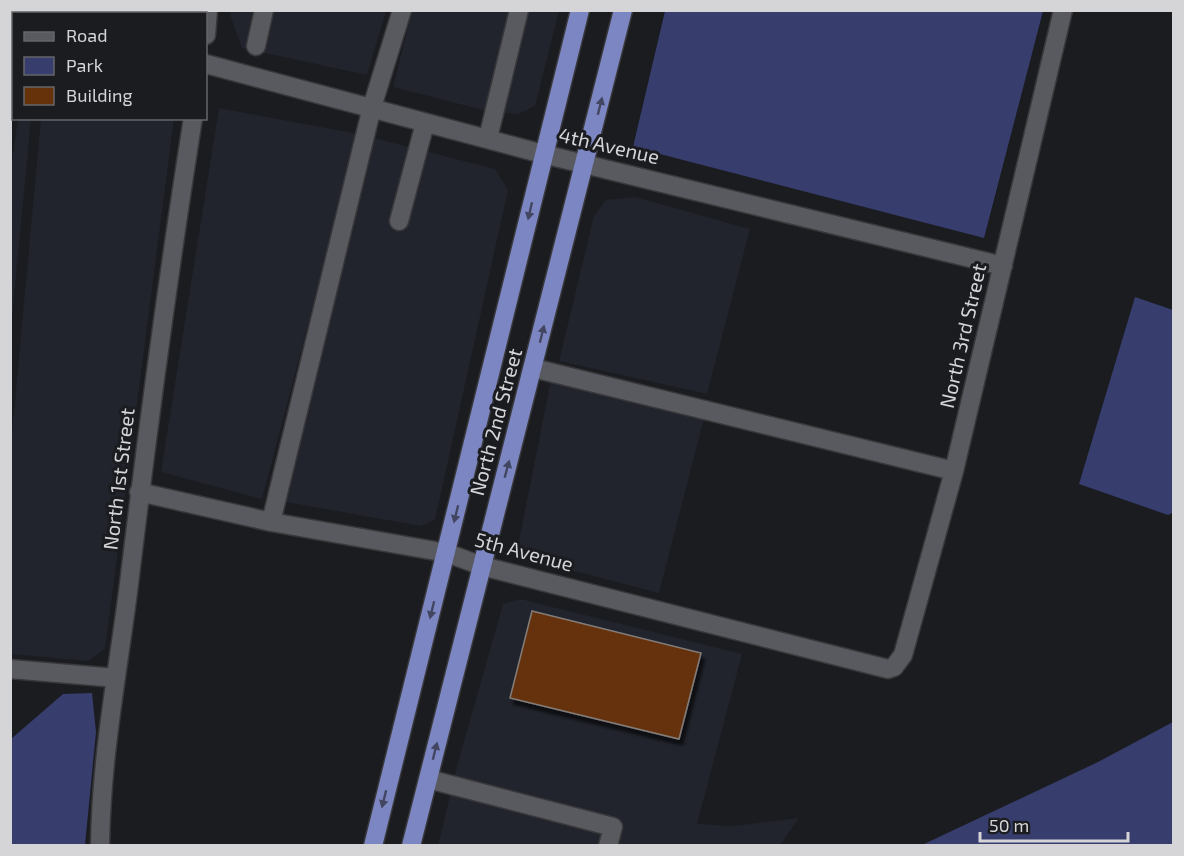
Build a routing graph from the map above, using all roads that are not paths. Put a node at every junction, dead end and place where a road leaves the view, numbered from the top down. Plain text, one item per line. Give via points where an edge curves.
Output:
1 (264, 10) edge
2 (402, 10) edge
3 (519, 10) edge
4 (580, 10) edge
5 (623, 10) edge
6 (1063, 10) edge
7 (256, 46) dead end
8 (207, 64) edge
9 (372, 107) junction
10 (193, 120) edge
11 (425, 123) junction
12 (488, 138) junction
13 (543, 154) junction
14 (586, 163) junction
15 (399, 221) dead end
16 (1003, 266) junction
17 (533, 368) junction
18 (954, 471) junction
19 (139, 492) junction
20 (271, 522) junction
21 (447, 553) junction
22 (482, 566) junction
23 (894, 667) joint
24 (10, 669) edge
25 (116, 678) junction
26 (428, 778) junction
27 (100, 846) edge
28 (373, 846) edge
29 (411, 846) edge
30 (608, 846) edge

1 - 7 street
2 - 9 street
3 - 12 street
4 - 13 highway, North 2nd Street
14 -> 5 highway, North 2nd Street
6 - 16 street, North 3rd Street
8 - 9 street, 4th Avenue
9 - 11 street, 4th Avenue
9 - 20 street
10 - 19 street, North 1st Street
11 - 12 street, 4th Avenue
11 - 15 street
12 - 13 street, 4th Avenue
13 - 14 street, 4th Avenue
13 -> 21 highway, North 2nd Street
14 - 16 street, 4th Avenue
17 -> 14 highway, North 2nd Street
16 - 18 street, North 3rd Street
17 - 18 street
22 -> 17 highway, North 2nd Street
18 - 23 street, North 3rd Street via 903,655
19 - 20 street, 5th Avenue
19 - 25 street, North 1st Street
20 - 21 street, 5th Avenue
21 - 22 street, 5th Avenue
21 -> 28 highway, North 2nd Street
22 - 23 street, 5th Avenue via 888,669
26 -> 22 highway, North 2nd Street
24 - 25 street
25 - 27 street, North 1st Street via 103,780
26 - 29 highway, North 2nd Street
26 - 30 street via 613,827

